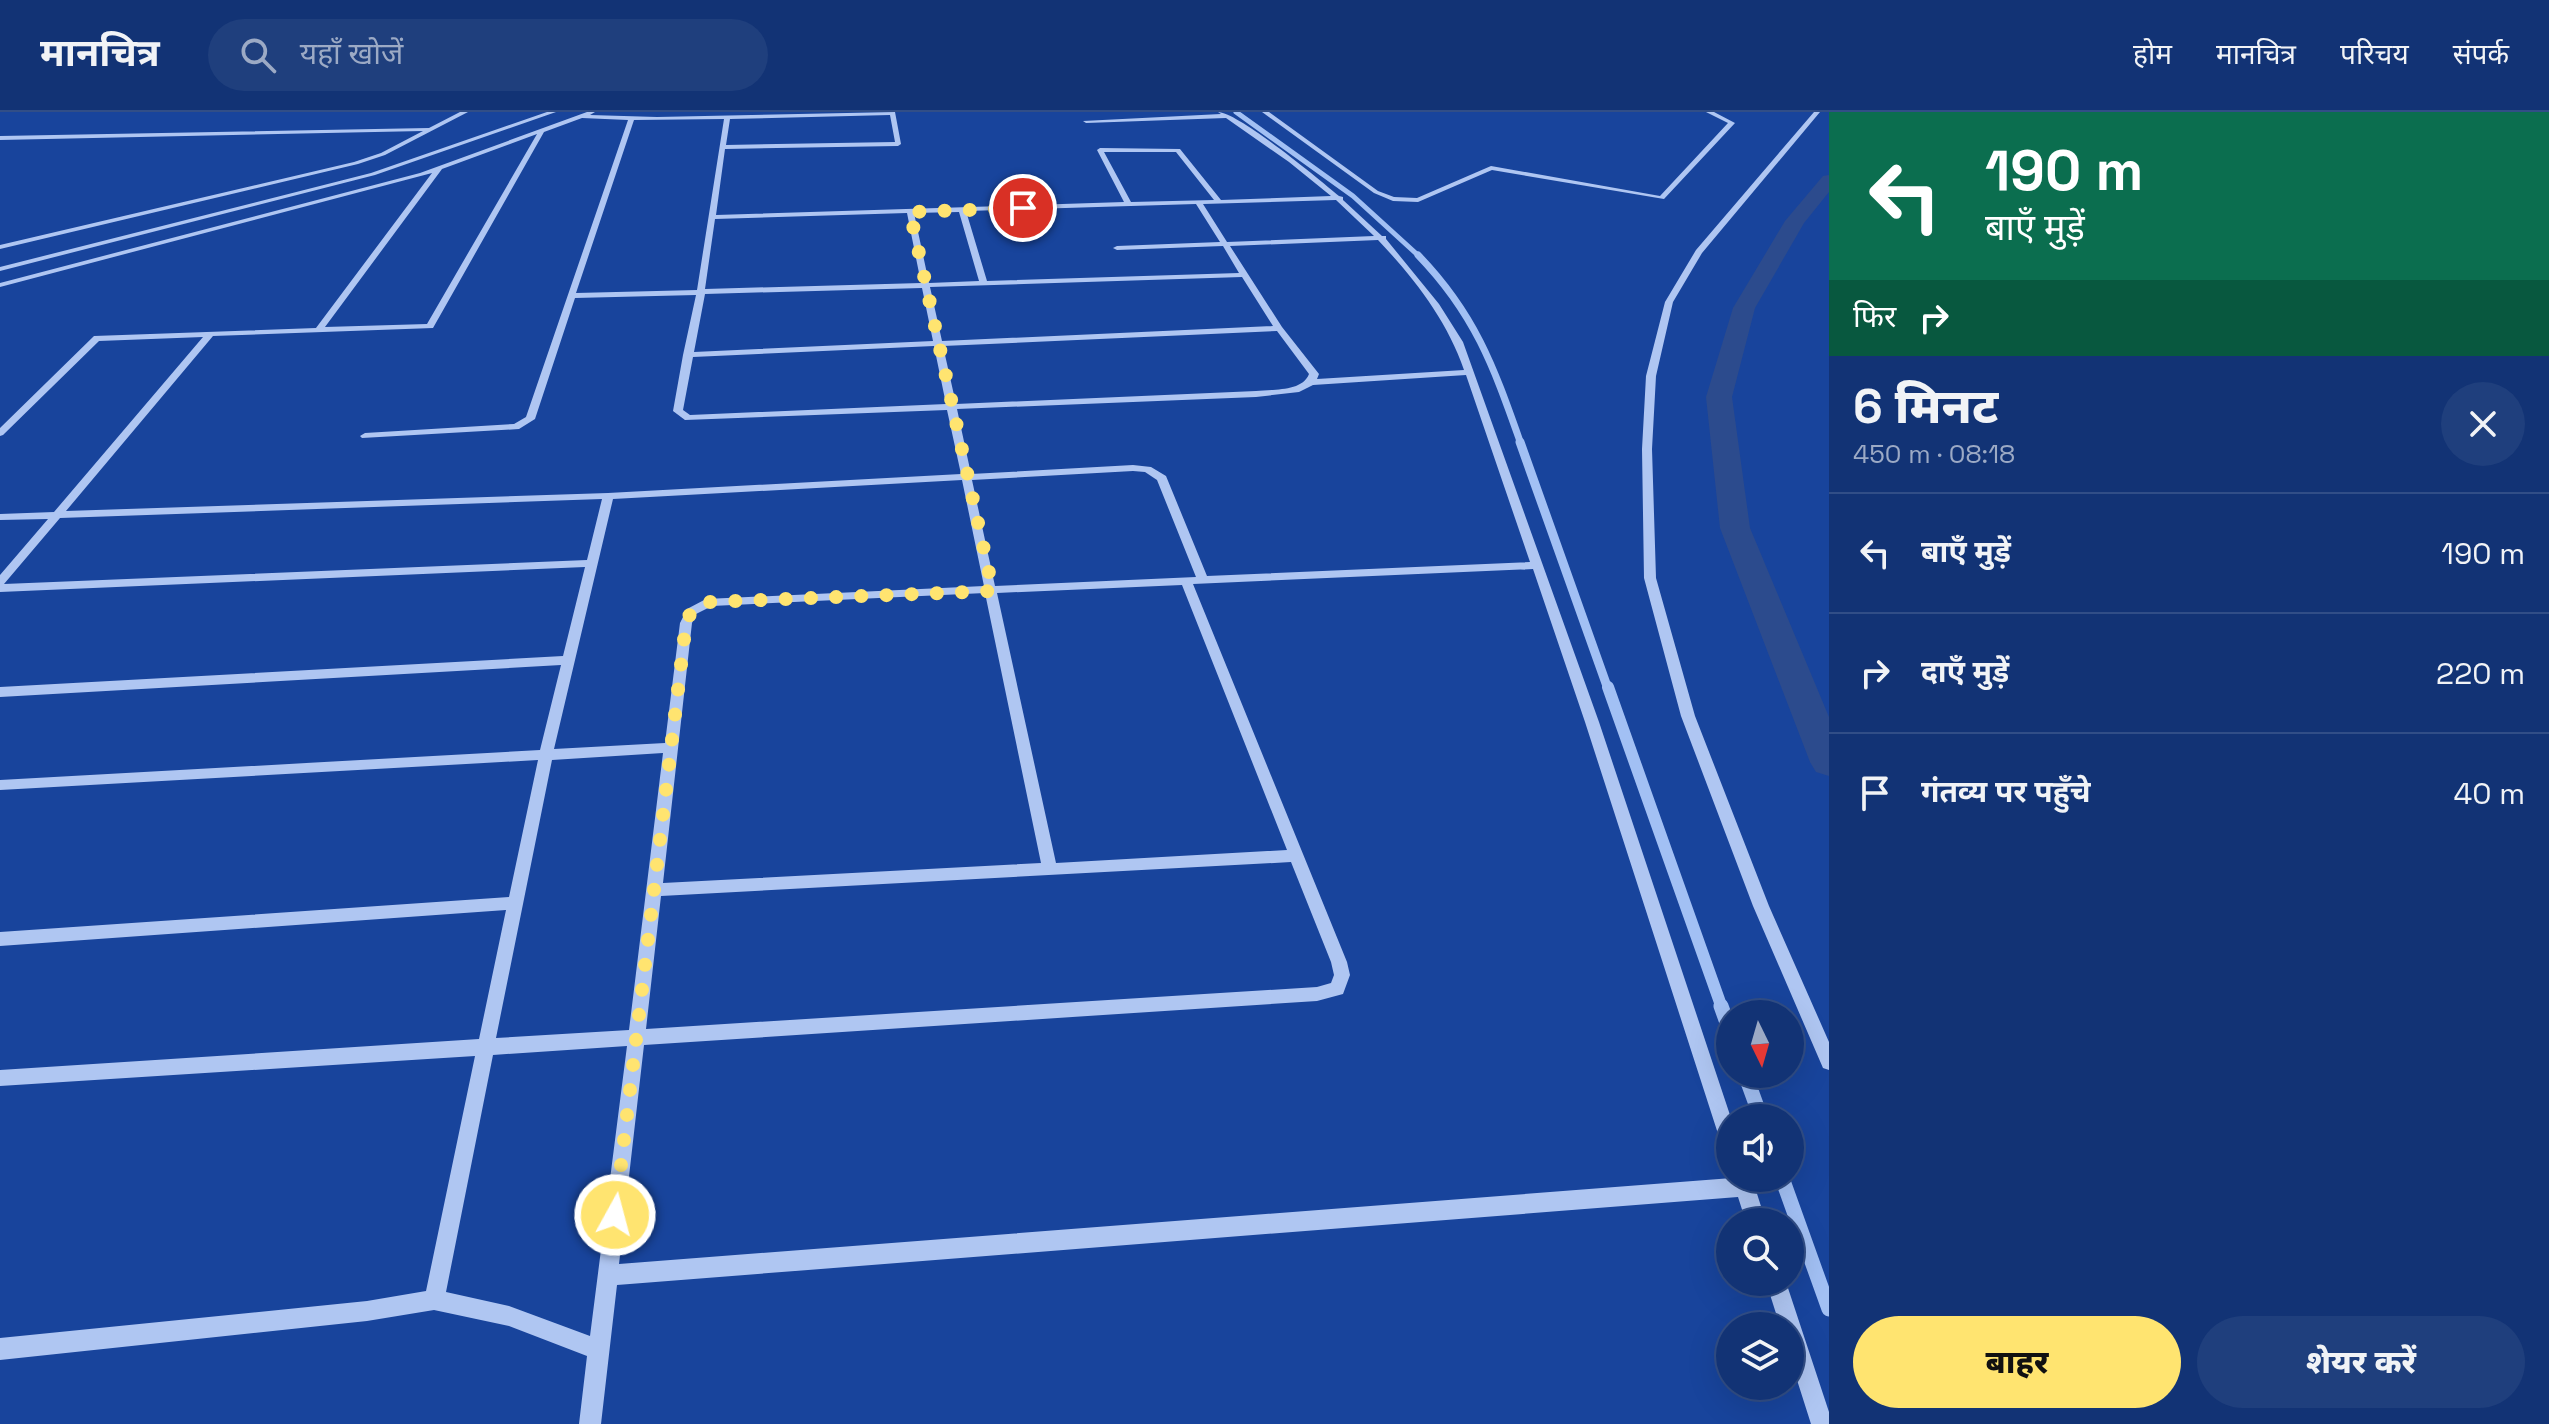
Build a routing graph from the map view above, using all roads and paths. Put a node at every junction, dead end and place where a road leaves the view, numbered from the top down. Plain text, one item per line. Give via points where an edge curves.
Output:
1 (465, 112) edge
2 (553, 112) edge
3 (592, 112) edge
4 (1265, 112) edge
5 (1709, 112) edge
6 (1817, 112) edge
7 (892, 113) edge
8 (1224, 114) edge
9 (581, 116) junction
10 (727, 117) junction
11 (631, 119) junction
12 (1086, 121) dead end
13 (433, 129) junction
14 (541, 132) junction
15 (0, 138) edge
16 (723, 147) junction
17 (439, 168) junction
18 (1341, 198) junction
19 (1220, 203) junction
20 (1199, 204) junction
21 (1129, 205) junction
22 (962, 210) junction
23 (910, 212) junction
24 (712, 217) junction
25 (1383, 238) junction
26 (1224, 245) junction
27 (0, 247) edge
28 (1117, 248) dead end
29 (0, 269) edge
30 (1246, 275) junction
31 (984, 283) junction
32 (0, 285) edge
33 (928, 285) junction
34 (701, 292) junction
35 (574, 296) junction
36 (1279, 328) junction
37 (318, 331) junction
38 (210, 334) junction
39 (938, 343) junction
40 (687, 355) junction
41 (1470, 372) junction
42 (1311, 382) junction
43 (950, 408) junction
44 (0, 433) edge
45 (365, 436) dead end
46 (968, 478) junction
47 (608, 496) junction
48 (56, 516) junction
49 (0, 517) edge
50 (593, 563) junction
51 (1538, 565) junction
52 (1195, 580) junction
53 (0, 585) edge
54 (993, 591) junction
55 (569, 660) junction
56 (0, 692) edge
57 (671, 748) junction
58 (546, 755) junction
59 (0, 785) edge
60 (1296, 856) junction
61 (1050, 870) junction
62 (653, 890) junction
63 (515, 903) junction
64 (0, 939) edge
65 (635, 1037) junction
66 (485, 1045) junction
67 (1829, 1062) edge
68 (0, 1078) edge
69 (1717, 1104) edge
70 (1716, 1185) edge
71 (609, 1275) junction
72 (1781, 1296) edge
73 (434, 1300) junction
74 (0, 1349) edge
75 (599, 1350) junction
76 (590, 1424) edge
77 (1822, 1424) edge

1 - 13 street
2 - 29 street via 373,174
3 - 9 street
4 - 5 street via 1376,192 1403,201 1418,200 1491,168 1662,198 1732,123
6 - 67 street via 1699,252 1669,302 1651,376 1647,449 1650,578 1688,716 1761,906
7 - 10 street
7 - 16 street via 898,144
8 - 12 street
8 - 18 street
9 - 11 street
9 - 14 street
10 - 11 street
10 - 16 street
11 - 35 street
13 - 15 street
13 - 27 street via 356,163
14 - 17 street
14 - 37 street via 432,325
16 - 24 street
17 - 32 street
17 - 37 street
18 - 19 street
18 - 25 street
19 - 20 street
19 - 21 street via 1178,150 1100,150
20 - 21 street
20 - 26 street
21 - 22 street
22 - 23 street
22 - 31 street
23 - 24 street
23 - 33 street
24 - 34 street
25 - 26 street
25 - 41 street via 1432,295
26 - 28 street
26 - 30 street
30 - 31 street
30 - 36 street
31 - 33 street
33 - 34 street
33 - 39 street
34 - 35 street
34 - 40 street
35 - 45 street via 526,423
36 - 39 street
36 - 42 street via 1314,374
37 - 38 street
38 - 44 street via 97,338
38 - 48 street
39 - 40 street
39 - 43 street
40 - 43 street via 678,411 688,418
41 - 42 street
41 - 51 street
42 - 43 street via 1299,389 1256,394
43 - 46 street
46 - 47 street
46 - 52 street via 1133,468 1157,473
46 - 54 street
47 - 48 street
47 - 50 street
48 - 49 street
48 - 53 street
50 - 53 street
50 - 55 street
51 - 52 street
51 - 69 street
52 - 54 street
52 - 60 street
54 - 57 street via 699,605 686,623
54 - 61 street
55 - 56 street
55 - 58 street
57 - 58 street
57 - 62 street
58 - 59 street
58 - 63 street
60 - 61 street
60 - 65 street via 1342,975 1341,985 1329,993
61 - 62 street
62 - 65 street
63 - 64 street
63 - 66 street
65 - 66 street
65 - 71 street
66 - 68 street
66 - 73 street
70 - 71 street
71 - 75 street
72 - 77 street
73 - 74 street
73 - 75 street via 509,1316
75 - 76 street

